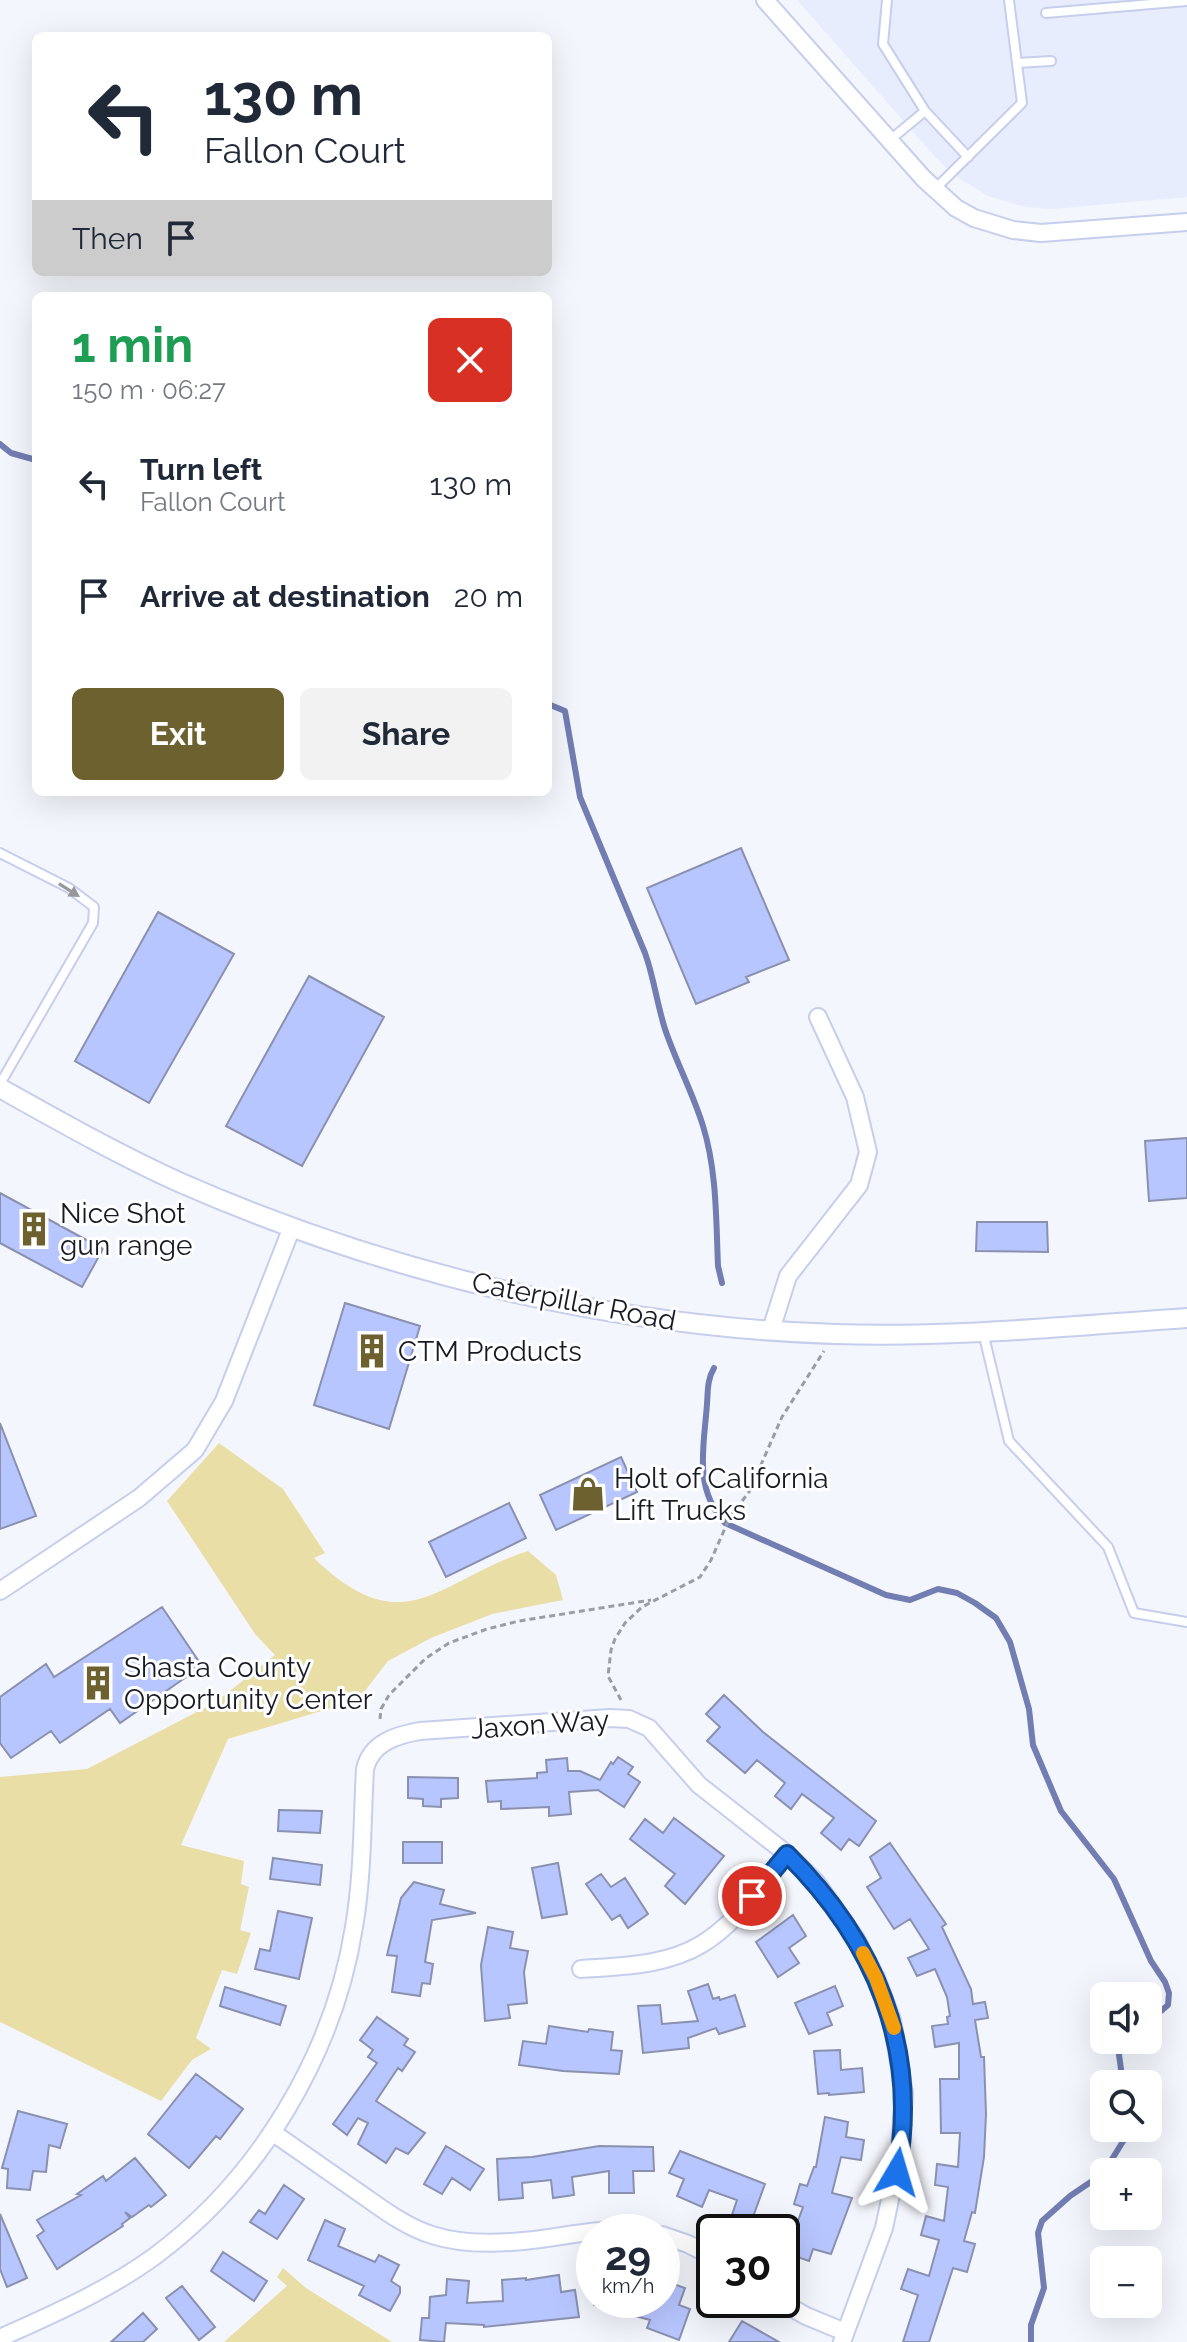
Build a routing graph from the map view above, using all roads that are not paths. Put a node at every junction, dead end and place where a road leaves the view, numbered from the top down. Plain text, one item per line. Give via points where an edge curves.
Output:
1 (765, 0) edge
2 (887, 0) edge
3 (1009, 0) edge
4 (1187, 1) edge
5 (1046, 13) dead end
6 (1051, 61) dead end
7 (1017, 63) junction
8 (925, 111) junction
9 (889, 140) junction
10 (968, 157) junction
11 (934, 190) junction
12 (1187, 222) edge
13 (0, 853) edge
14 (818, 1017) dead end
15 (0, 1086) edge
16 (292, 1227) junction
17 (1187, 1318) edge
18 (771, 1330) junction
19 (983, 1332) junction
20 (0, 1591) edge
21 (1187, 1622) edge
22 (787, 1854) junction
23 (581, 1969) dead end
24 (272, 2132) junction
25 (576, 2233) edge
26 (800, 2313) edge
27 (843, 2337) edge
28 (0, 2338) edge

1 - 9 street
2 - 8 lane via 883,44
3 - 7 lane
4 - 5 lane
6 - 7 lane
7 - 10 lane via 1022,103
8 - 9 lane
8 - 10 lane
9 - 11 street
10 - 11 lane
11 - 12 street via 974,218 1028,232
13 -> 15 lane via 69,888 94,907 93,923
14 - 18 street via 855,1097 868,1152 859,1185 788,1276
15 - 16 street, Caterpillar Road via 179,1182
16 - 18 street, Caterpillar Road via 385,1259 539,1298
16 - 20 street via 224,1401 195,1450 139,1498
17 - 19 street, Caterpillar Road
18 - 19 street, Caterpillar Road
19 - 21 lane via 1009,1441 1108,1547 1134,1613
22 - 23 street via 735,1917 701,1944 651,1962
22 - 24 street, Jaxon Way via 699,1785 641,1722 622,1718 420,1731 383,1742 365,1769 359,1891 340,1988 303,2080
22 - 27 street, Jaxon Way via 816,1882 856,1939 892,2020 901,2063 904,2093 893,2192
24 - 25 street via 376,2204 442,2238 513,2242
24 - 28 street via 218,2198 157,2255 85,2300
26 - 27 street

